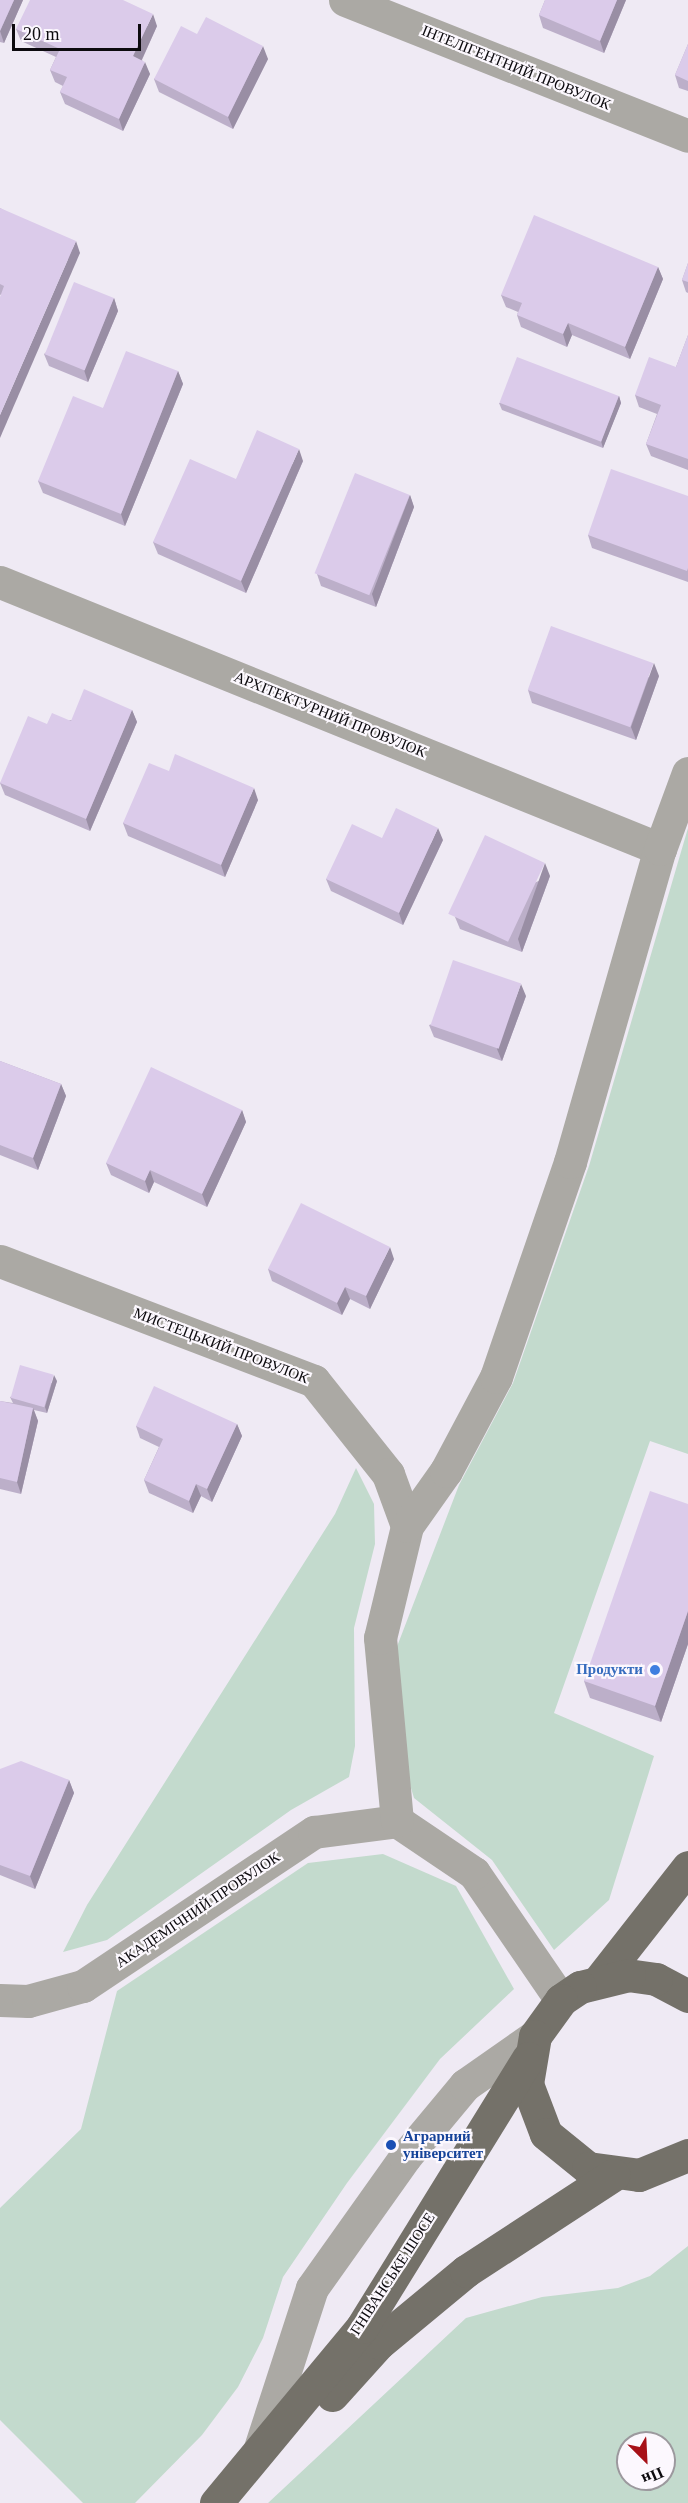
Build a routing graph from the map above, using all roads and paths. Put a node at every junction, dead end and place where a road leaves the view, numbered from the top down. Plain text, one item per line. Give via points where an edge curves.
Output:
1 (345, 0) edge
2 (688, 136) edge
3 (0, 582) edge
4 (688, 773) edge
5 (660, 849) junction
6 (0, 1260) edge
7 (407, 1526) junction
8 (397, 1821) junction
9 (688, 1867) edge
10 (601, 1978) junction
11 (688, 1996) edge
12 (0, 2000) edge
13 (561, 2000) junction
14 (531, 2047) junction
15 (688, 2155) edge
16 (613, 2175) junction
17 (260, 2448) junction
18 (216, 2503) edge
19 (225, 2503) edge

1 - 2 street, ІНТЕЛІГЕНТНИЙ ПРОВУЛОК
3 - 5 street, АРХІТЕКТУРНИЙ ПРОВУЛОК
4 - 5 street
5 - 7 street via 570,1162 496,1377 446,1471
6 - 7 street, МИСТЕЦЬКИЙ ПРОВУЛОК via 314,1381 388,1474
7 - 8 street via 380,1638
8 - 12 street, АКАДЕМІЧНИЙ ПРОВУЛОК via 315,1832 83,1986 28,2001
8 - 13 street via 474,1873
9 - 10 main road, ГНІВАНСЬКЕ ШОСЕ
10 - 11 main road, ГНІВАНСЬКЕ ШОСЕ via 656,1979
10 - 13 main road, ГНІВАНСЬКЕ ШОСЕ
13 - 14 main road, ГНІВАНСЬКЕ ШОСЕ
14 - 16 main road, ГНІВАНСЬКЕ ШОСЕ via 529,2093 546,2134 588,2168
14 - 17 main road, ГНІВАНСЬКЕ ШОСЕ via 362,2327
14 - 17 street via 465,2085 405,2157 312,2288
15 - 16 main road, ГНІВАНСЬКЕ ШОСЕ via 648,2173
16 - 19 main road, ГНІВАНСЬКЕ ШОСЕ via 466,2271 379,2343
17 - 18 main road, ГНІВАНСЬКЕ ШОСЕ

